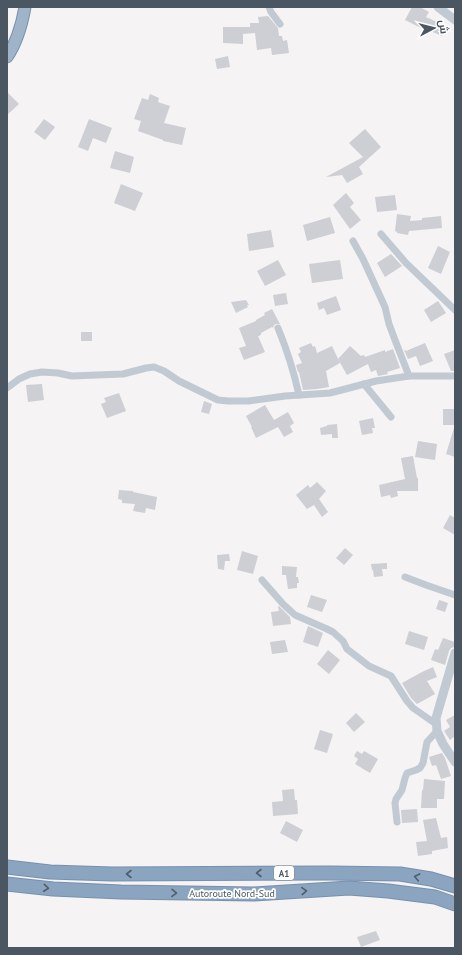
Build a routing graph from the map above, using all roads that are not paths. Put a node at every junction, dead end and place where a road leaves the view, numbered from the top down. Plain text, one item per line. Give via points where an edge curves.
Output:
1 (18, 7) edge
2 (25, 7) edge
3 (269, 7) edge
4 (438, 7) edge
5 (455, 20) edge
6 (280, 24) dead end
7 (7, 41) edge
8 (7, 57) edge
9 (381, 234) dead end
10 (352, 241) dead end
11 (455, 310) edge
12 (278, 328) dead end
13 (409, 376) junction
14 (455, 376) edge
15 (364, 384) junction
16 (7, 388) edge
17 (300, 395) junction
18 (391, 417) dead end
19 (405, 577) dead end
20 (262, 580) dead end
21 (455, 595) edge
22 (455, 653) edge
23 (437, 727) junction
24 (455, 762) edge
25 (397, 822) dead end
26 (7, 867) edge
27 (7, 884) edge
28 (455, 886) edge
29 (455, 904) edge

1 - 7 highway via 16,20
2 - 8 highway via 17,38
3 - 6 street
4 - 5 street
9 - 11 street via 406,263
10 - 13 street via 385,307
12 - 17 street
13 - 14 street
13 - 15 street
15 - 17 street via 330,393
15 - 18 street
16 - 17 street via 19,379 42,372 72,376 123,374 154,366 218,400 248,401
19 - 21 street
20 - 23 street via 295,615 333,632 347,649 369,666 391,676 413,708
22 - 23 street via 436,718
23 - 24 street via 443,744
23 - 25 street via 427,742 423,763 420,768 407,773 402,790 396,799
28 -> 26 highway, Autoroute Nord-Sud / A1 via 400,874 112,874 50,872
27 -> 29 highway, Autoroute Nord-Sud / A1 via 121,892 254,894 349,888 435,897

